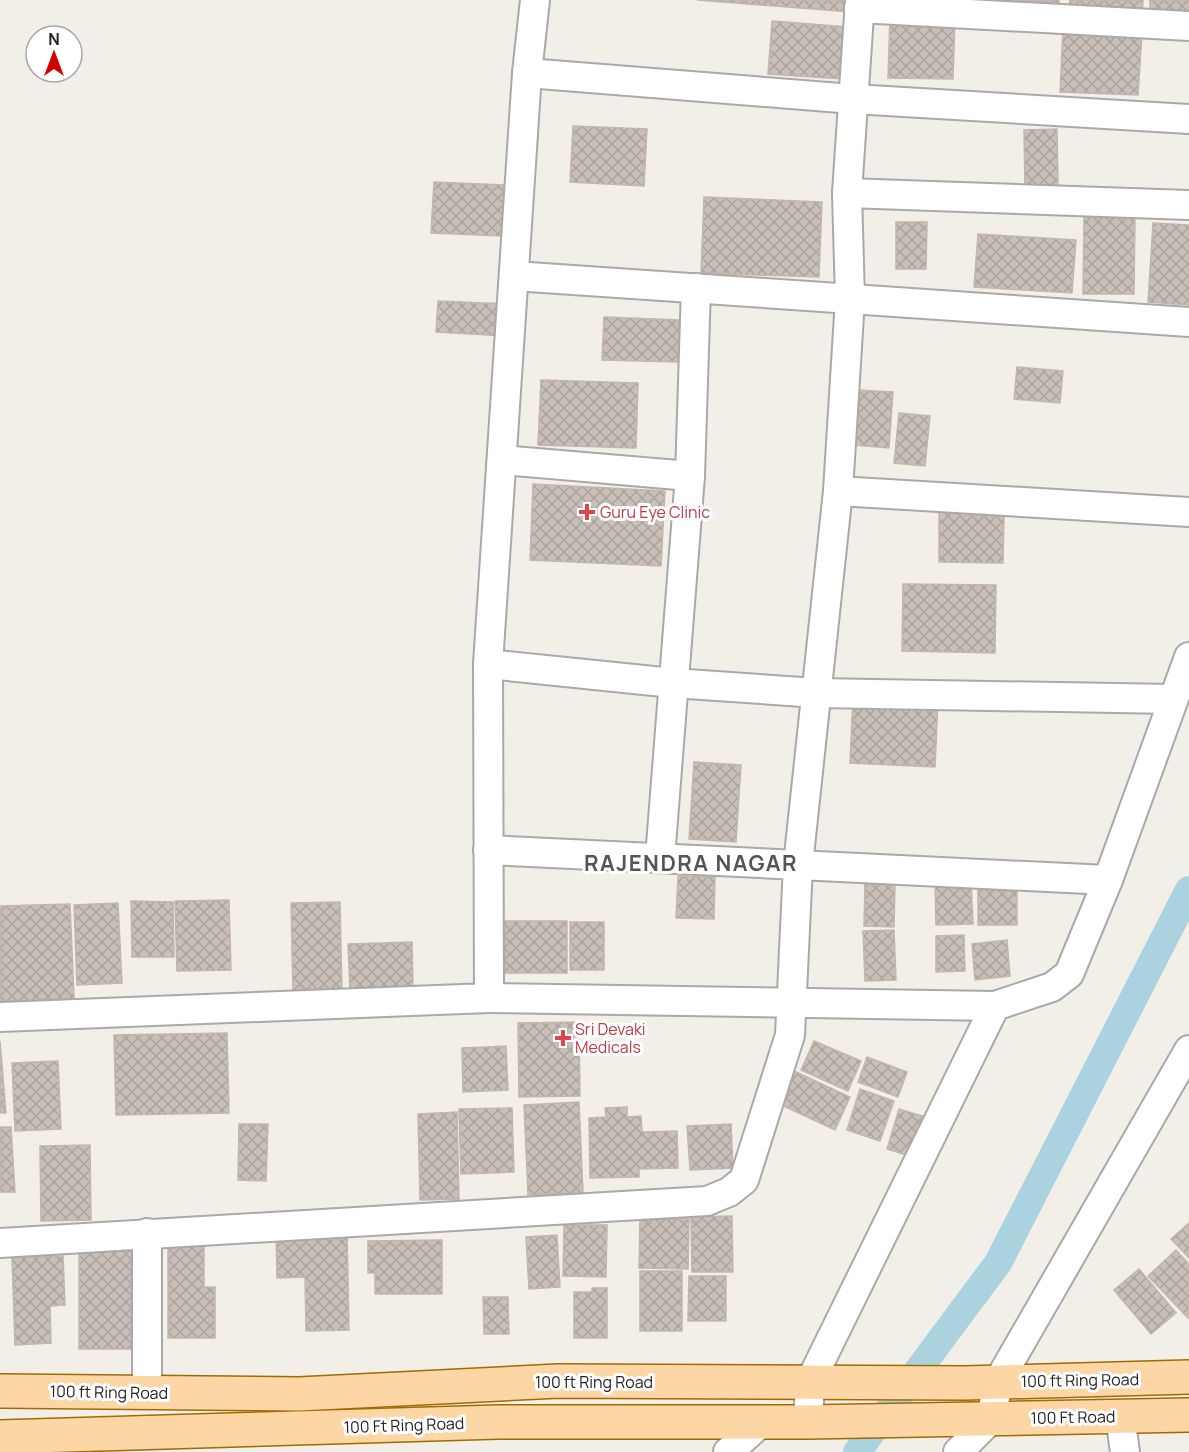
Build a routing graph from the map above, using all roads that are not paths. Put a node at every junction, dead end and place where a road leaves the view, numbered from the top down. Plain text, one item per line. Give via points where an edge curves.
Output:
1 (535, 0) edge
2 (859, 4) edge
3 (1189, 26) edge
4 (527, 74) junction
5 (853, 99) junction
6 (1189, 119) edge
7 (847, 193) junction
8 (1189, 205) edge
9 (514, 276) junction
10 (696, 288) junction
11 (850, 299) junction
12 (1189, 322) edge
13 (502, 460) junction
14 (690, 476) junction
15 (838, 491) junction
16 (1189, 512) edge
17 (1189, 657) edge
18 (488, 664) junction
19 (673, 683) junction
20 (817, 693) junction
21 (1173, 699) junction
22 (488, 850) junction
23 (660, 858) junction
24 (798, 865) junction
25 (1108, 880) junction
26 (489, 998) junction
27 (792, 1004) junction
28 (995, 1006) junction
29 (0, 1017) edge
30 (1189, 1050) edge
31 (147, 1233) junction
32 (0, 1243) edge
33 (1189, 1377) edge
34 (824, 1382) junction
35 (998, 1382) junction
36 (0, 1391) edge
37 (147, 1392) junction
38 (1189, 1415) edge
39 (1120, 1416) junction
40 (991, 1419) junction
41 (762, 1422) junction
42 (808, 1422) junction
43 (0, 1437) edge
44 (0, 1452) edge
45 (728, 1452) edge
46 (958, 1452) edge
47 (1125, 1452) edge

1 - 4 street
2 - 3 street
2 - 5 street
4 - 5 street
4 - 9 street
5 - 6 street
5 - 7 street
7 - 8 street
7 - 11 street
9 - 10 street
9 - 13 street
10 - 11 street
10 - 14 street
11 - 12 street
11 - 15 street
13 - 14 street
13 - 18 street
14 - 19 street
15 - 16 street
15 - 20 street
17 - 21 street
18 - 19 street
18 - 22 street
19 - 20 street
19 - 23 street
20 - 21 street
20 - 24 street
21 - 25 street
22 - 23 street
22 - 26 street
23 - 24 street
24 - 25 street
24 - 27 street
25 - 28 street via 1069,974 1052,987
26 - 27 street
26 - 29 street
27 - 28 street
27 - 31 street via 790,1035 744,1180 729,1192 707,1201
28 - 34 street
30 - 35 street
31 - 32 street
31 - 37 street
33 - 35 main road, 100 ft Ring Road
34 - 35 main road, 100 ft Ring Road
34 - 37 main road, 100 ft Ring Road via 558,1381 299,1394
34 - 42 street
35 - 40 street
36 - 37 main road, 100 ft Ring Road
38 - 39 main road, 100 Ft Road
39 - 40 main road, 100 Ft Road
39 - 47 street
40 - 42 main road, 100 Ft Road
40 - 46 street
41 - 42 main road, 100 Ft Ring Road
41 - 43 main road, 100 Ft Ring Road via 498,1422
41 - 45 street
43 - 44 street

